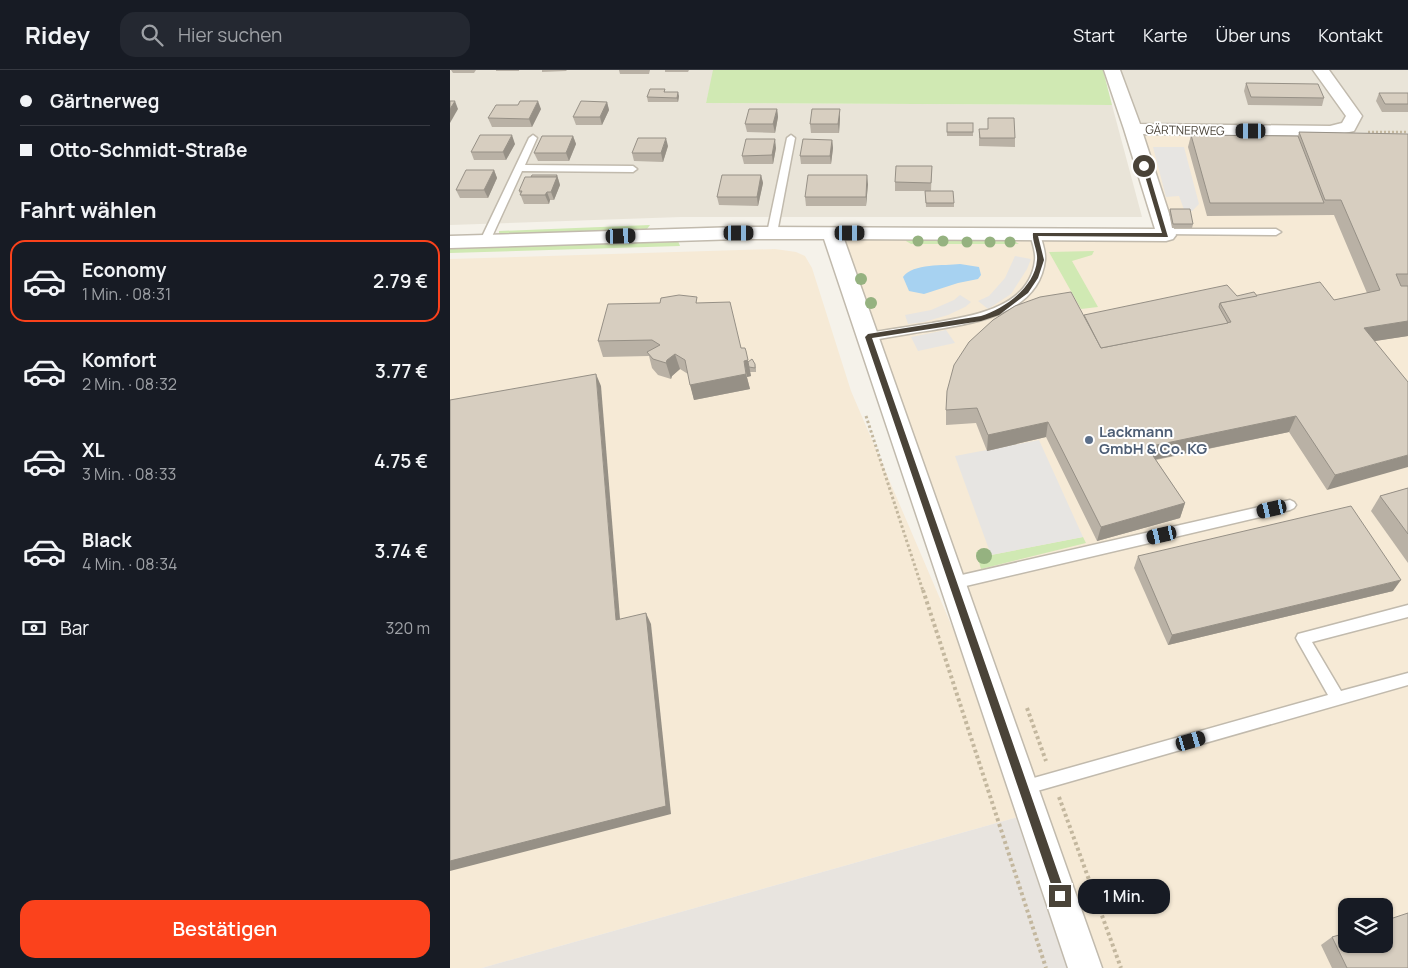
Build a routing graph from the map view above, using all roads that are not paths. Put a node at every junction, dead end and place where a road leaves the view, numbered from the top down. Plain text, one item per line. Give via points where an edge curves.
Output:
1 (1112, 70) edge
2 (1321, 70) edge
3 (1133, 130) junction
4 (1330, 132) junction
5 (1365, 134) edge
6 (534, 138) dead end
7 (791, 138) dead end
8 (520, 168) junction
9 (633, 169) dead end
10 (832, 232) junction
11 (1276, 232) dead end
12 (772, 233) junction
13 (1035, 234) junction
14 (1165, 234) junction
15 (485, 241) junction
16 (450, 242) edge
17 (868, 337) junction
18 (1290, 505) dead end
19 (953, 583) junction
20 (1408, 611) edge
21 (1408, 679) edge
22 (1338, 699) junction
23 (1023, 788) junction
24 (1085, 968) edge

1 - 3 street, GÄRTNERWEG
2 - 4 street, GÄRTNERWEG via 1354,116 1348,127
3 - 4 street, GÄRTNERWEG
3 - 14 street, GÄRTNERWEG
4 - 5 street
6 - 8 lane
7 - 12 lane
8 - 9 lane
8 - 15 lane
10 - 12 street
10 - 13 street
10 - 17 street
11 - 14 lane
12 - 15 street
13 - 14 street
13 - 17 lane via 1041,260 1034,278 1025,291 996,314
15 - 16 street
17 - 19 street
18 - 19 lane
19 - 23 street
20 - 22 lane via 1303,638
21 - 22 lane
22 - 23 lane
23 - 24 street

